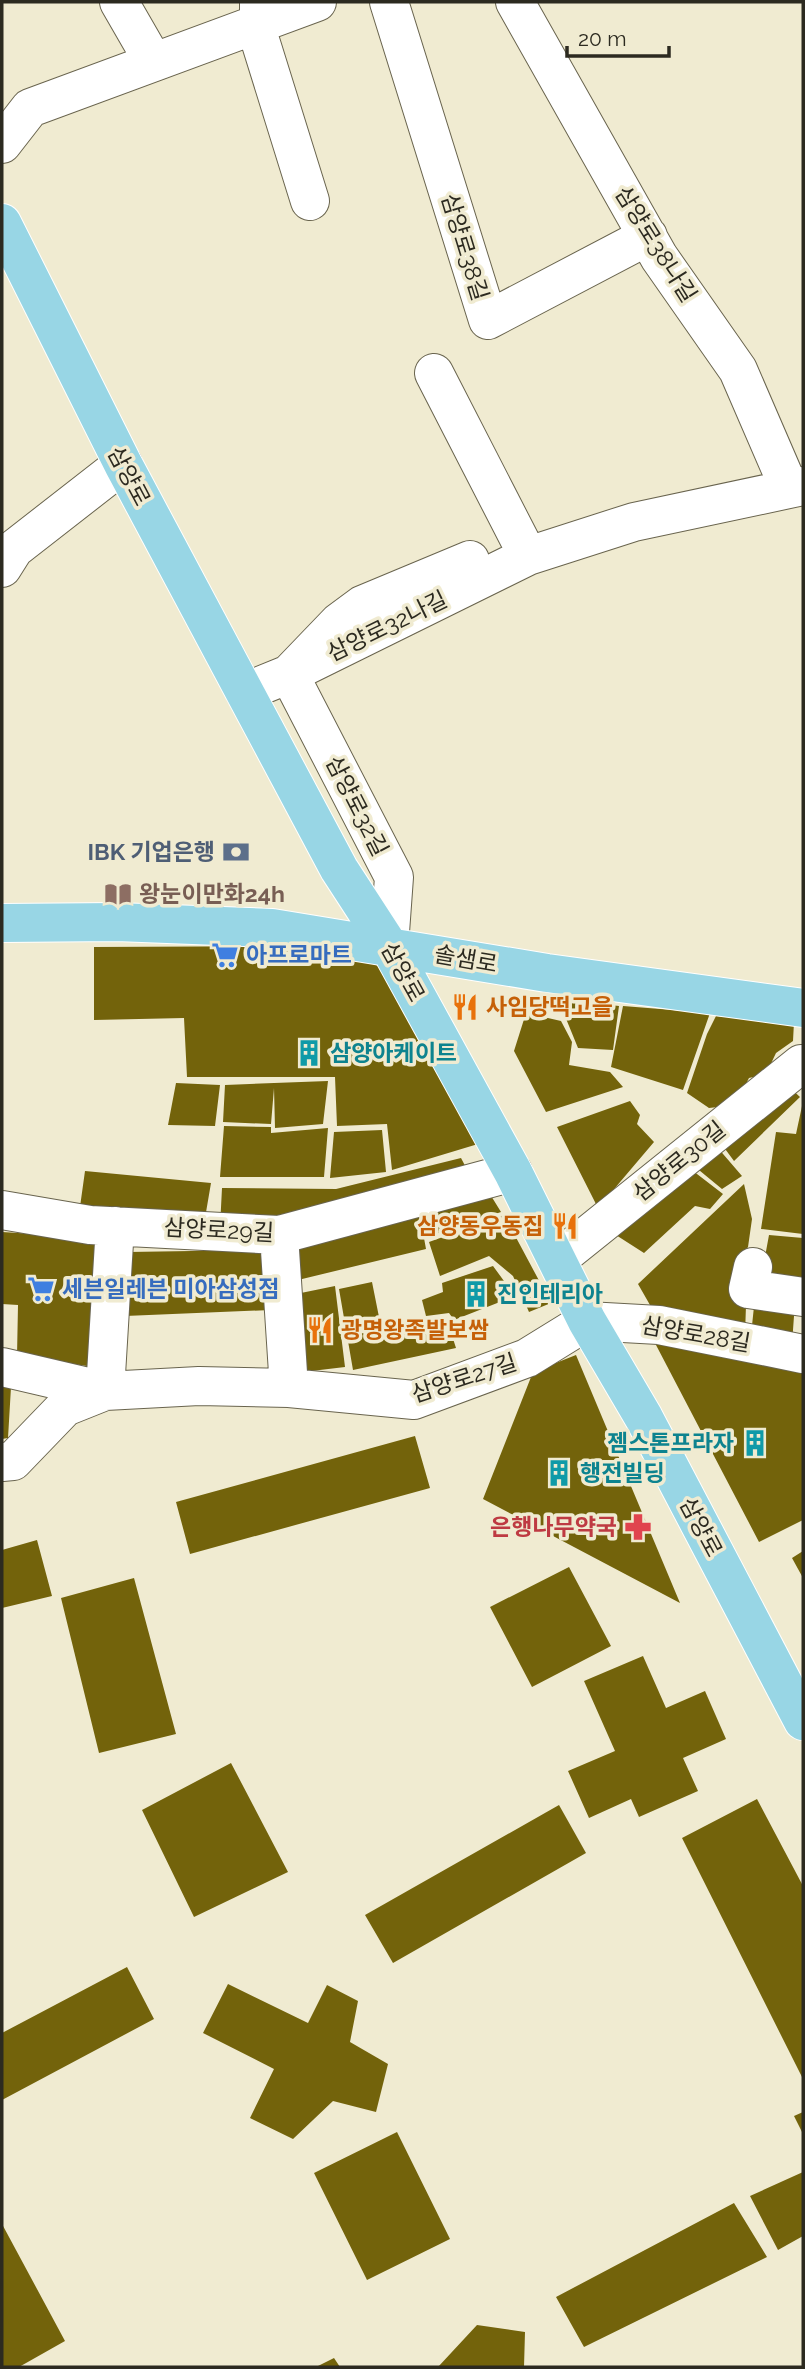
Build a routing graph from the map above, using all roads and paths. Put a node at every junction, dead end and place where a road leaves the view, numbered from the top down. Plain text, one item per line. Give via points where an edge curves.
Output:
1 (119, 2) edge
2 (317, 2) edge
3 (389, 2) edge
4 (515, 2) edge
5 (260, 11) edge
6 (153, 61) junction
7 (2, 144) edge
8 (310, 201) dead end
9 (2, 223) edge
10 (648, 236) junction
11 (434, 373) dead end
12 (122, 464) junction
13 (796, 487) edge
14 (6, 548) edge
15 (524, 549) junction
16 (289, 674) junction
17 (245, 692) junction
18 (2, 923) edge
19 (390, 946) junction
20 (803, 1008) edge
21 (802, 1062) edge
22 (513, 1172) junction
23 (2, 1210) edge
24 (115, 1226) junction
25 (279, 1235) junction
26 (558, 1259) junction
27 (753, 1266) dead end
28 (803, 1297) edge
29 (587, 1321) junction
30 (803, 1354) edge
31 (2, 1367) edge
32 (289, 1388) junction
33 (105, 1391) junction
34 (2, 1462) edge
35 (803, 1721) edge

1 - 6 street
2 - 5 street
3 - 10 street, 삼양로38길 via 488,320
4 - 10 street, 삼양로38나길
5 - 6 street
5 - 8 street via 259,37
6 - 7 street via 30,107
9 - 12 main road, 삼양로
10 - 13 street, 삼양로38나길 via 738,370
11 - 15 street
12 - 14 street
12 - 17 main road, 삼양로
13 - 15 street, 삼양로32나길
15 - 16 street, 삼양로32나길
16 - 17 street, 삼양로32나길
16 - 19 street, 삼양로32길 via 394,877
17 - 19 main road, 삼양로 via 339,869
18 - 19 main road, 솔샘로 via 272,928
19 - 20 main road, 솔샘로
19 - 22 main road, 삼양로
21 - 26 street, 삼양로30길
22 - 25 street, 삼양로29길
22 - 26 main road, 삼양로
23 - 24 street, 삼양로29길
24 - 25 street, 삼양로29길
24 - 33 street
25 - 32 street
26 - 29 main road, 삼양로
27 - 28 street via 748,1289
29 - 30 street, 삼양로28길 via 659,1325
29 - 32 street, 삼양로27길 via 527,1358 414,1399
29 - 35 main road, 삼양로 via 644,1418
31 - 33 street, 삼양로27길
32 - 33 street, 삼양로27길
33 - 34 street, 삼양로27길 via 65,1407 13,1461

